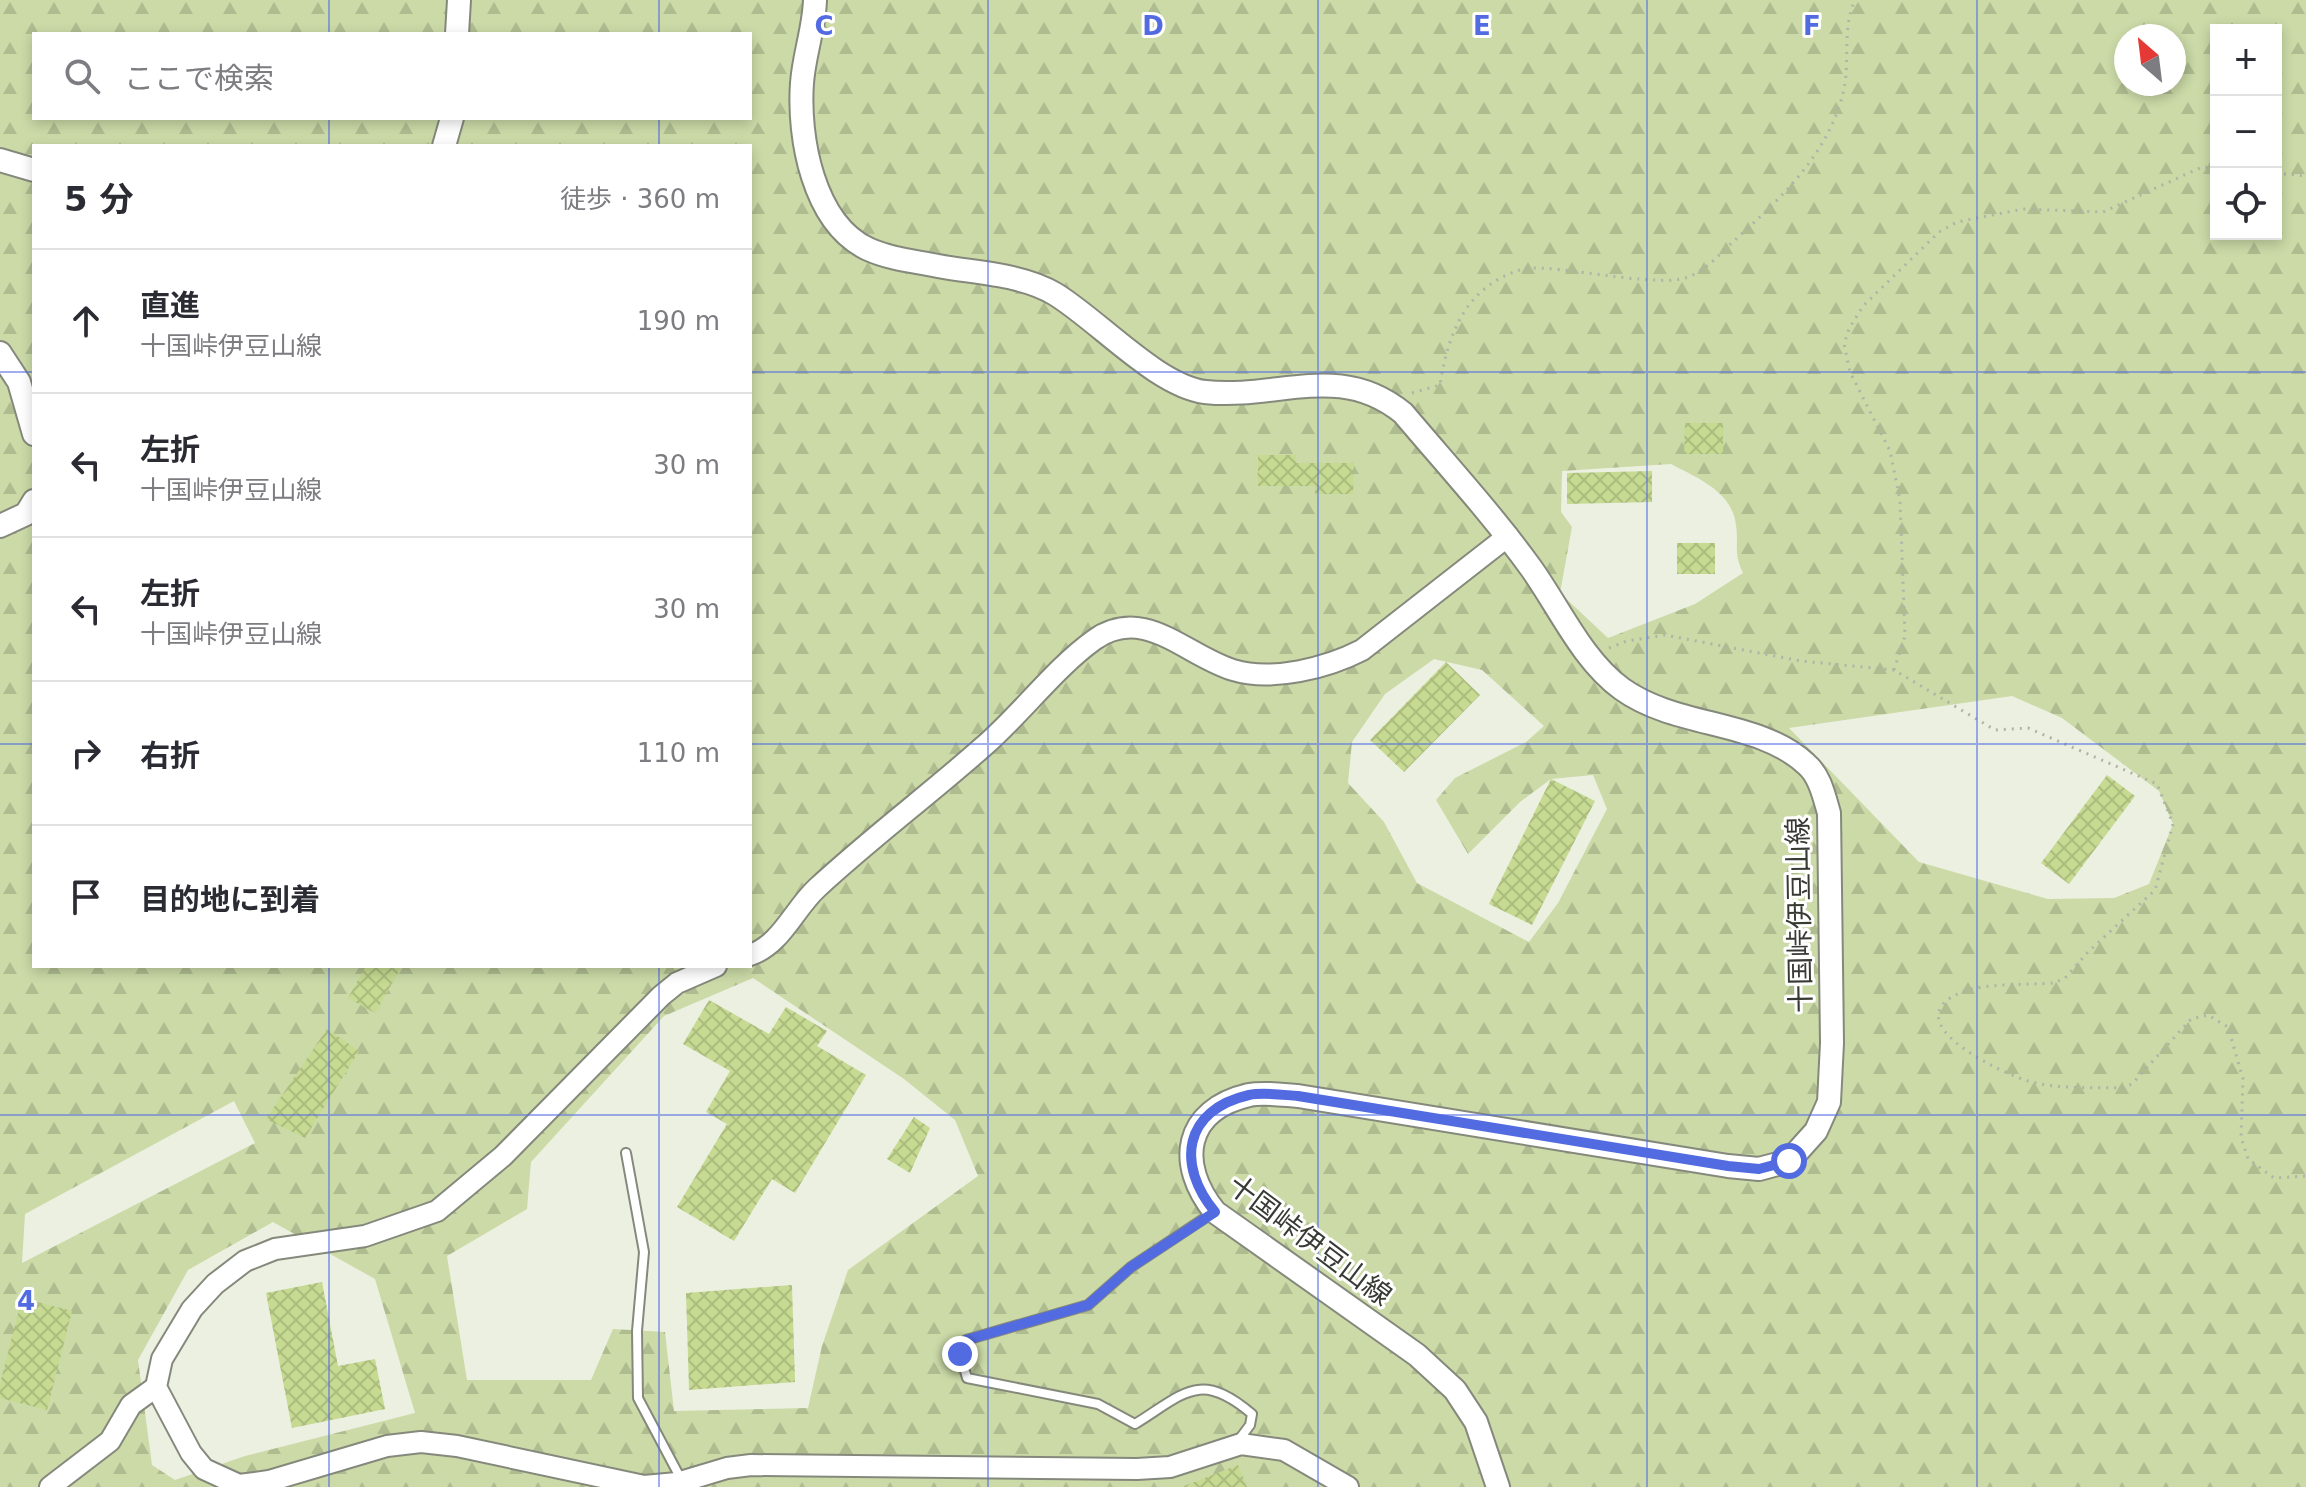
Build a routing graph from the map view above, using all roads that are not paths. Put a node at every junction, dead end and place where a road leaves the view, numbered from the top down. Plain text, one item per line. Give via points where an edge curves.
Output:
1 (459, 0) edge
2 (815, 0) edge
3 (457, 32) edge
4 (451, 120) edge
5 (445, 144) edge
6 (0, 160) edge
7 (32, 169) edge
8 (0, 353) edge
9 (32, 427) edge
10 (32, 504) edge
11 (0, 526) edge
12 (1508, 536) junction
13 (752, 954) edge
14 (711, 968) edge
15 (626, 1153) dead end
16 (1215, 1212) junction
17 (156, 1387) junction
18 (1235, 1445) junction
19 (1138, 1478) edge
20 (682, 1481) junction
21 (50, 1487) edge
22 (1348, 1487) edge
23 (1498, 1487) edge

1 - 3 main road
2 - 12 main road, 十国峠伊豆山線 via 802,81 802,136 821,197 840,227 865,248 1030,283 1054,293 1179,386 1256,392 1332,384 1370,392 1403,413
4 - 5 main road
6 - 7 main road
8 - 9 main road via 19,382
10 - 11 main road via 26,514
12 - 13 street via 1362,650 1321,667 1235,671 1192,654 1150,628 1095,639 985,745 813,891 766,950
12 - 16 main road, 十国峠伊豆山線 via 1590,655 1621,688 1661,710 1776,744 1808,764 1820,783 1829,813 1829,1102 1816,1131 1789,1161 1759,1169 1298,1096 1253,1094 1228,1101 1207,1115 1189,1147 1196,1182
14 - 17 street via 661,996 503,1156 437,1211 365,1236 275,1249 245,1261 192,1309 162,1359
15 - 20 lane via 644,1252 638,1398
16 - 18 lane via 1131,1267 1088,1305 966,1340 960,1354 967,1378 1098,1404 1135,1424 1181,1395 1205,1387 1230,1395 1252,1414
16 - 23 main road, 十国峠伊豆山線 via 1417,1355 1455,1390 1476,1422
17 - 20 street via 204,1469 239,1485 421,1442 644,1486
17 - 21 street via 131,1405 110,1441
18 - 19 street
18 - 22 street via 1284,1450
19 - 20 street via 751,1465

